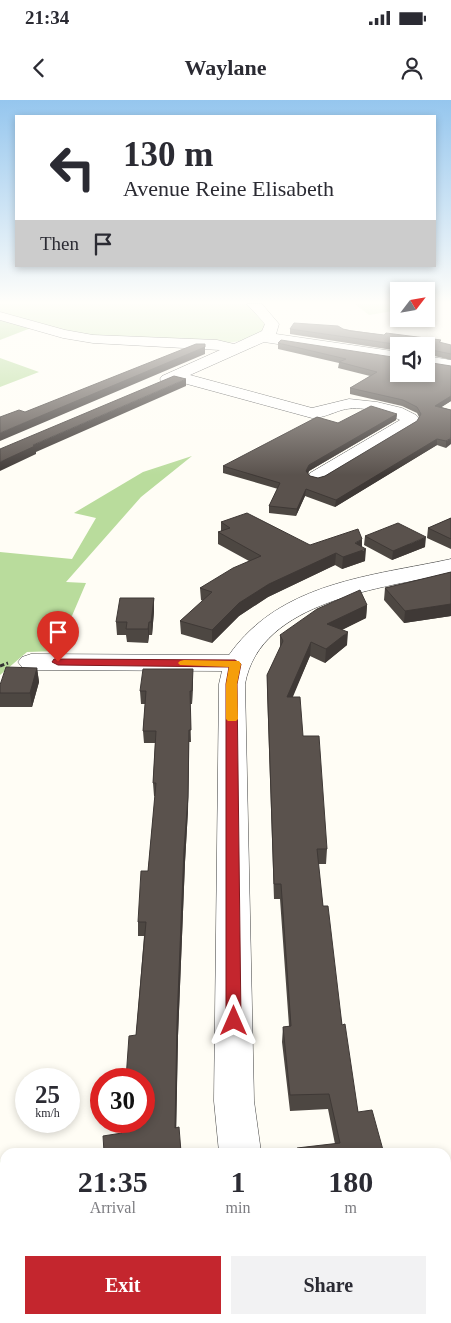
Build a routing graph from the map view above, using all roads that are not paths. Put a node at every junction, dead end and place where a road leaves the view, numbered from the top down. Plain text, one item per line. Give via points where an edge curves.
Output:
1 (208, 361) edge
2 (435, 362) edge
3 (451, 364) edge
4 (174, 376) junction
5 (156, 384) edge
6 (317, 478) edge
7 (451, 566) edge
8 (31, 662) dead end
9 (235, 664) junction
10 (240, 1148) edge

1 - 4 street
2 - 3 street
4 - 5 street
4 - 6 street via 312,414 359,403 410,419
7 - 9 street via 319,596 287,612 263,631
8 - 9 street
9 - 10 street via 232,684 234,1101

